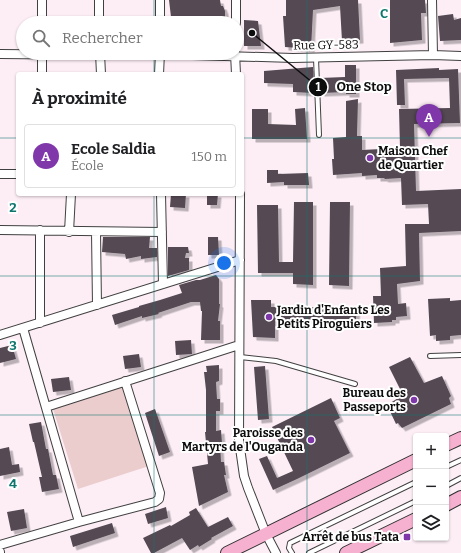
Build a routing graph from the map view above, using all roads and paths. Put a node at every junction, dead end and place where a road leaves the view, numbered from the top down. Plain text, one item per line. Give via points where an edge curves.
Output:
1 (42, 0) edge
2 (98, 0) edge
3 (160, 0) edge
4 (236, 0) edge
5 (432, 0) edge
6 (42, 16) edge
7 (99, 16) edge
8 (160, 16) edge
9 (236, 16) edge
10 (0, 54) edge
11 (16, 54) edge
12 (244, 55) edge
13 (433, 55) junction
14 (461, 56) edge
15 (316, 57) junction
16 (42, 60) edge
17 (101, 60) edge
18 (160, 60) edge
19 (235, 60) edge
20 (42, 72) edge
21 (101, 72) edge
22 (159, 72) edge
23 (236, 72) edge
24 (319, 135) dead end
25 (0, 174) edge
26 (16, 174) edge
27 (71, 196) edge
28 (161, 196) edge
29 (240, 196) edge
30 (0, 230) edge
31 (40, 230) junction
32 (69, 232) junction
33 (96, 232) junction
34 (162, 232) junction
35 (240, 260) junction
36 (164, 284) junction
37 (97, 305) junction
38 (40, 323) junction
39 (23, 328) junction
40 (0, 335) edge
41 (239, 345) junction
42 (430, 356) dead end
43 (461, 356) edge
44 (239, 357) junction
45 (125, 381) junction
46 (355, 384) dead end
47 (46, 407) junction
48 (461, 438) edge
49 (449, 444) edge
50 (461, 460) edge
51 (413, 461) edge
52 (449, 466) edge
53 (461, 478) edge
54 (413, 483) edge
55 (449, 484) edge
56 (461, 497) edge
57 (413, 502) edge
58 (449, 503) edge
59 (413, 520) edge
60 (79, 522) junction
61 (266, 534) junction
62 (0, 545) edge
63 (226, 553) edge
64 (276, 553) edge
65 (292, 553) edge
66 (309, 553) edge
67 (346, 553) edge

1 - 6 street
2 - 7 street
3 - 8 street
4 - 9 street
5 - 13 street
10 - 11 street, Rue GY-583
12 - 15 street, Rue GY-583
13 - 14 street, Rue GY-583
13 - 15 street, Rue GY-583
15 - 24 lane
16 - 20 street
17 - 21 street
18 - 22 street
19 - 23 street
25 - 26 street
27 - 32 street
28 - 34 street
29 - 35 street
30 - 31 street
31 - 32 street
31 - 38 street
32 - 33 street
33 - 34 street
33 - 37 street
34 - 36 street
35 - 36 street
35 - 41 street
36 - 37 street
37 - 38 street
38 - 39 street
39 - 40 street
39 - 47 street
41 - 44 street
41 - 45 street
42 - 43 lane
44 - 46 lane via 276,361
44 - 61 street via 239,441 242,462 248,488
45 - 47 street
45 - 60 street via 160,499
47 - 60 street
48 - 49 street
50 - 52 lane
51 - 61 street
53 - 55 lane
54 - 65 lane via 290,543
56 - 58 street
57 - 66 lane
59 - 67 street
60 - 62 street
61 - 63 street
61 - 64 street

